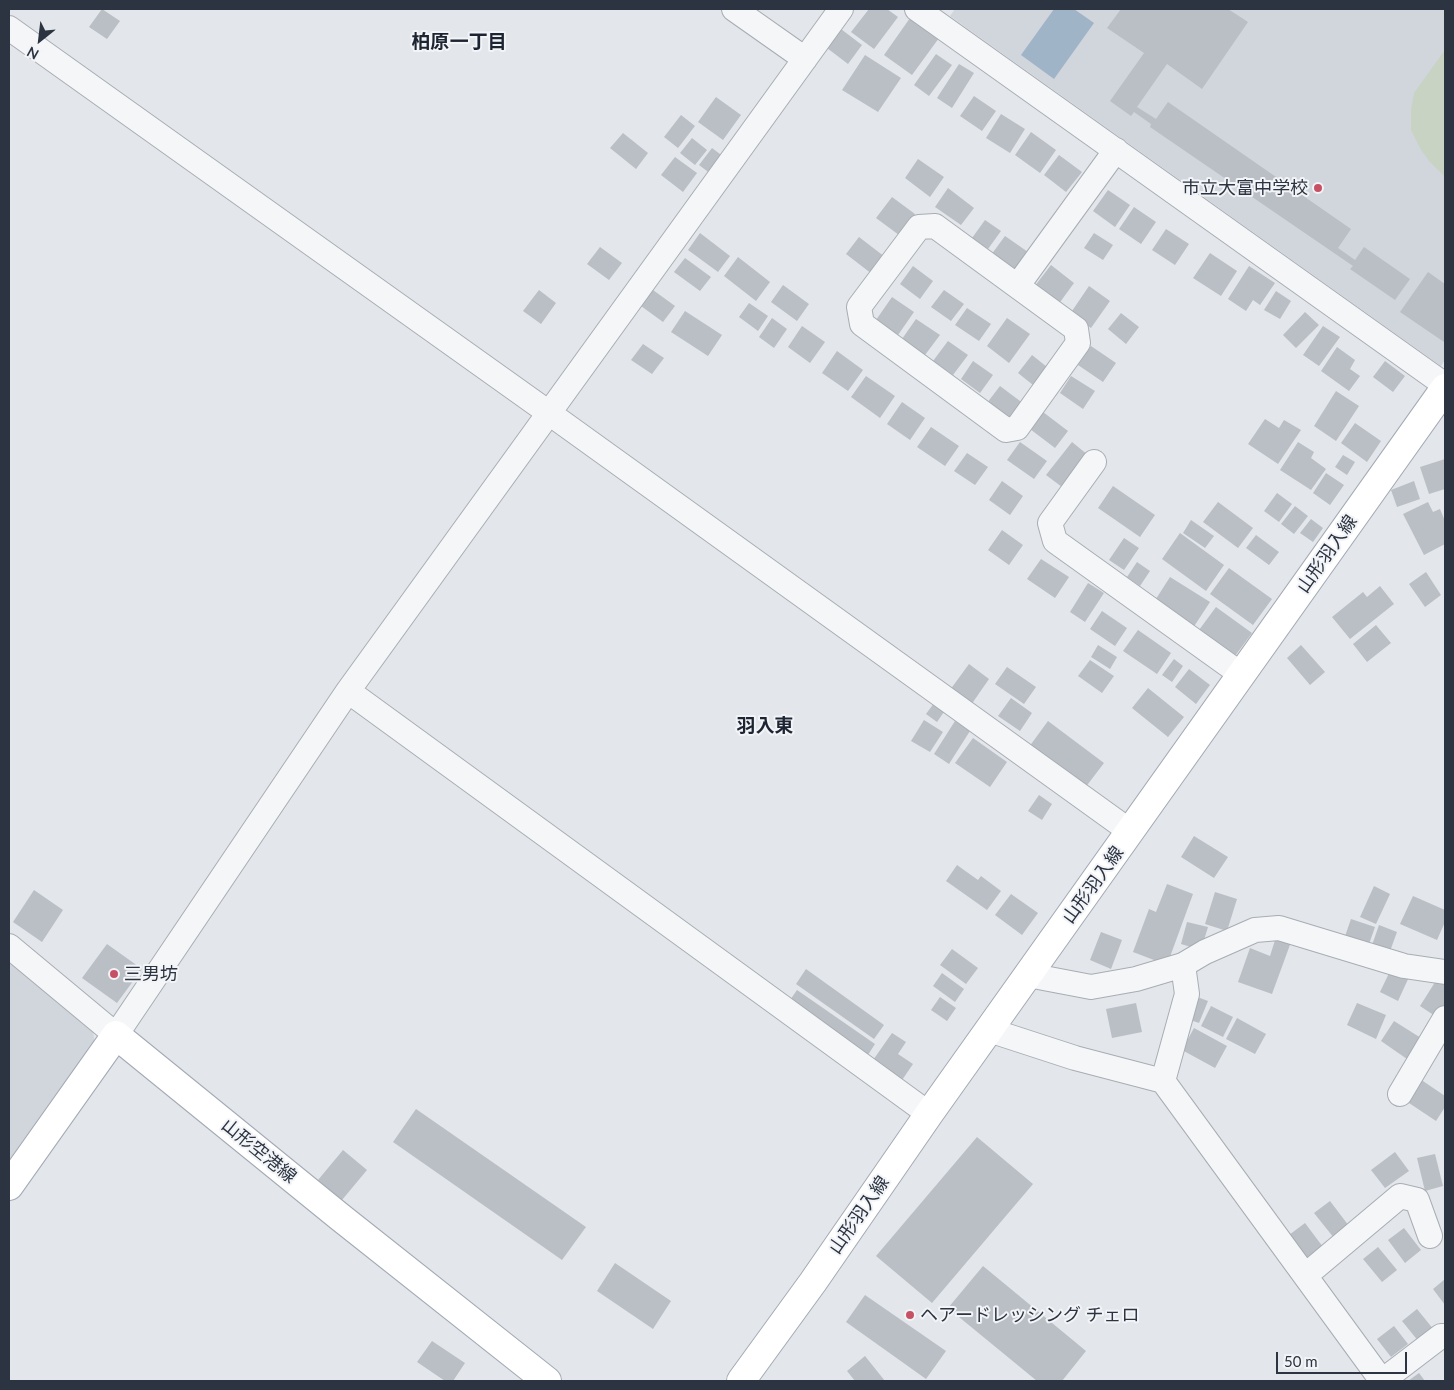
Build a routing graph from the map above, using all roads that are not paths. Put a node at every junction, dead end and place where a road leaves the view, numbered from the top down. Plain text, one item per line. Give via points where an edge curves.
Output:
1 (734, 9) edge
2 (841, 9) edge
3 (917, 9) edge
4 (9, 28) edge
5 (805, 59) junction
6 (1116, 150) junction
7 (1018, 285) junction
8 (1444, 393) edge
9 (549, 412) junction
10 (1094, 462) dead end
11 (1242, 675) junction
12 (348, 691) junction
13 (1131, 832) junction
14 (9, 946) edge
15 (1183, 965) junction
16 (1445, 972) edge
17 (1028, 975) junction
18 (1445, 1018) edge
19 (989, 1030) junction
20 (116, 1035) junction
21 (1163, 1081) junction
22 (1400, 1094) dead end
23 (929, 1114) junction
24 (9, 1186) edge
25 (1430, 1236) dead end
26 (1306, 1275) junction
27 (1445, 1336) edge
28 (547, 1381) edge
29 (741, 1381) edge

1 - 5 street
2 - 5 street
3 - 6 street
4 - 9 street
5 - 9 street
6 - 7 street
6 - 8 street
7 - 7 street via 935,226 919,227 859,307 862,324 1006,430 1017,428 1078,343 1076,329
8 - 11 main road, 山形羽入線
9 - 12 street
9 - 13 street
10 - 11 street via 1050,523 1055,541
11 - 13 main road, 山形羽入線
12 - 20 street
12 - 23 street
13 - 17 main road, 山形羽入線
14 - 20 street
15 - 16 street via 1255,930 1278,928 1404,966
15 - 17 street via 1136,980 1091,987
15 - 21 street via 1187,994
17 - 19 main road, 山形羽入線
18 - 22 street
19 - 21 street via 1075,1058
19 - 23 main road, 山形羽入線
20 - 24 main road
20 - 28 main road, 山形空港線
21 - 26 street
23 - 29 main road, 山形羽入線
25 - 26 street via 1417,1200 1400,1196
26 - 27 street via 1382,1381

